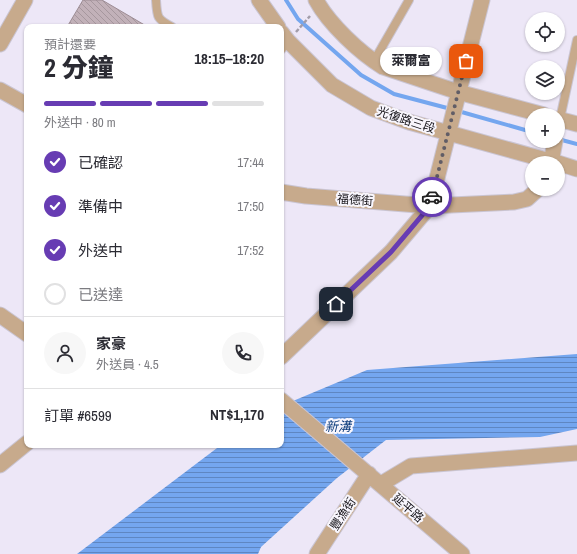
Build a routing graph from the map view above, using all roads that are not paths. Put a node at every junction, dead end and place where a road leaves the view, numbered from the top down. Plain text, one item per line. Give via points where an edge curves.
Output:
1 (26, 0) edge
2 (156, 0) edge
3 (259, 0) edge
4 (409, 0) edge
5 (482, 0) edge
6 (317, 3) edge
7 (167, 24) edge
8 (276, 24) edge
9 (577, 40) edge
10 (284, 42) edge
11 (0, 44) edge
12 (374, 61) junction
13 (0, 90) edge
14 (457, 96) junction
15 (24, 102) edge
16 (562, 108) edge
17 (525, 111) edge
18 (565, 123) edge
19 (577, 124) edge
20 (450, 128) junction
21 (533, 156) edge
22 (565, 166) edge
23 (577, 169) edge
24 (284, 192) edge
25 (530, 196) edge
26 (430, 206) junction
27 (0, 315) edge
28 (24, 332) edge
29 (284, 354) edge
30 (284, 403) edge
31 (24, 445) edge
32 (577, 453) edge
33 (0, 465) edge
34 (369, 474) junction
35 (381, 484) junction
36 (317, 554) edge
37 (462, 554) edge

1 - 11 street
2 - 7 lane via 157,16
3 - 8 street
4 - 12 lane
5 - 14 street
6 - 12 street via 346,36
9 - 16 lane
10 - 20 street, 光復路三段 via 332,85 371,108 409,122
12 - 14 street via 383,67
13 - 15 street
14 - 17 street
14 - 20 street
18 - 19 street
20 - 21 street, 光復路三段
20 - 26 street
22 - 23 street, 光復路三段
24 - 26 street, 福德街
25 - 26 street, 福德街 via 514,202
26 - 29 street via 391,252
27 - 28 street
30 - 34 street, 延平路
31 - 33 street
32 - 35 street via 411,466
34 - 35 street, 延平路
34 - 36 street, 豐漁街
35 - 37 street, 延平路

